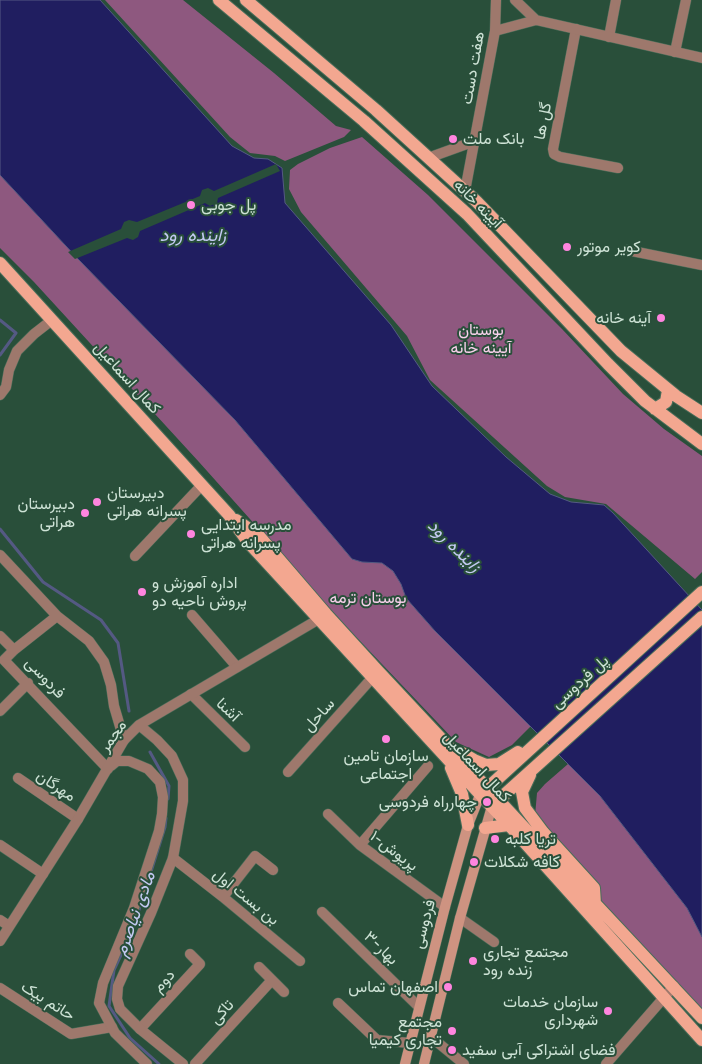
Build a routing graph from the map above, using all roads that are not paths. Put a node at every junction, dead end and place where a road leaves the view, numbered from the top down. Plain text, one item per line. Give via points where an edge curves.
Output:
1 (220, 0) edge
2 (246, 0) edge
3 (496, 0) edge
4 (515, 0) edge
5 (616, 0) edge
6 (686, 0) edge
7 (536, 20) junction
8 (576, 29) junction
9 (495, 31) junction
10 (609, 37) junction
11 (675, 52) junction
12 (702, 58) edge
13 (475, 141) junction
14 (428, 158) junction
15 (618, 168) dead end
16 (465, 192) junction
17 (627, 250) dead end
18 (0, 263) edge
19 (702, 265) edge
20 (52, 320) junction
21 (668, 390) junction
22 (0, 395) edge
23 (655, 409) junction
24 (702, 413) edge
25 (702, 444) edge
26 (202, 485) junction
27 (229, 515) junction
28 (0, 556) edge
29 (135, 556) dead end
30 (702, 592) edge
31 (192, 615) dead end
32 (57, 616) junction
33 (702, 617) edge
34 (319, 619) junction
35 (0, 636) edge
36 (14, 650) junction
37 (237, 667) junction
38 (372, 678) junction
39 (28, 683) junction
40 (191, 694) junction
41 (0, 711) edge
42 (139, 725) junction
43 (124, 740) junction
44 (447, 744) junction
45 (245, 746) dead end
46 (530, 749) junction
47 (447, 759) junction
48 (537, 764) junction
49 (428, 766) dead end
50 (108, 769) junction
51 (288, 772) dead end
52 (18, 778) dead end
53 (484, 791) junction
54 (495, 803) junction
55 (328, 814) dead end
56 (78, 819) junction
57 (468, 825) junction
58 (510, 825) junction
59 (485, 828) junction
60 (0, 845) edge
61 (360, 845) junction
62 (173, 858) junction
63 (273, 870) dead end
64 (43, 874) junction
65 (223, 897) junction
66 (595, 904) junction
67 (445, 907) junction
68 (322, 912) dead end
69 (460, 918) junction
70 (0, 920) edge
71 (9, 926) junction
72 (0, 941) edge
73 (494, 942) dead end
74 (190, 954) dead end
75 (300, 961) dead end
76 (259, 967) dead end
77 (272, 980) junction
78 (674, 986) junction
79 (0, 988) edge
80 (284, 992) dead end
81 (664, 996) junction
82 (338, 1003) dead end
83 (419, 1006) junction
84 (702, 1018) edge
85 (112, 1027) junction
86 (414, 1028) junction
87 (140, 1029) junction
88 (431, 1037) junction
89 (702, 1040) edge
90 (410, 1043) junction
91 (147, 1064) edge
92 (183, 1064) edge
93 (195, 1064) edge
94 (405, 1064) edge
95 (424, 1064) edge
96 (464, 1064) edge
97 (606, 1064) edge

1 - 23 main road, آیینه خانه via 364,121 467,214 608,364
2 - 14 main road, آیینه خانه
3 - 9 street, هفت دست
4 - 7 street
5 - 10 street
6 - 11 street
7 - 8 street
7 - 9 street
8 - 10 street
8 - 15 street, گل ها via 554,154
9 - 13 street, هفت دست
10 - 11 street
11 - 12 street
13 - 14 street
13 - 16 street, هفت دست
14 - 16 main road, آیینه خانه
16 - 21 main road, آیینه خانه via 621,351
17 - 19 street
18 - 20 main road, کمال اسماعیل
20 - 22 street via 17,352 6,387
20 - 26 main road, کمال اسماعیل
21 - 23 main road via 666,402
21 - 24 main road, آیینه خانه
23 - 25 main road, آیینه خانه
26 - 27 main road, کمال اسماعیل
26 - 29 street
27 - 34 main road, کمال اسماعیل via 248,542
27 - 44 main road, کمال اسماعیل via 259,536 326,614
28 - 32 street
30 - 46 main road, پل فردوسی
31 - 37 street
32 - 36 street, فردوسی
32 - 43 street via 89,641 104,662
33 - 48 main road, پل فردوسی
34 - 37 street, مجمر
34 - 38 main road, کمال اسماعیل
35 - 36 street
36 - 39 street, فردوسی via 4,660
37 - 40 street, مجمر
38 - 47 main road, کمال اسماعیل
38 - 51 street, ساحل
39 - 41 street
39 - 50 street, فردوسی
40 - 42 street, مجمر
40 - 45 street, آشنا
42 - 43 street, مجمر
42 - 62 street via 172,756 183,780 183,801
43 - 50 street, مجمر
44 - 46 main road via 486,765 499,764 517,752
44 - 53 main road, کمال اسماعیل
46 - 53 main road, پل فردوسی
47 - 53 main road, کمال اسماعیل
47 - 57 main road via 462,794
48 - 54 main road, پل فردوسی
48 - 66 main road via 522,792 525,808 594,888
49 - 61 street
50 - 56 street, مجمر
50 - 85 street via 117,761 129,761 148,769 160,782 163,797 159,831 134,908 103,983 99,1003
52 - 56 street, مهرگان
53 - 54 main road, کمال اسماعیل
53 - 57 main road, فردوسی
54 - 58 main road, کمال اسماعیل
54 - 59 main road, فردوسی
54 - 66 main road, کمال اسماعیل
55 - 61 street, ۱-پریوش
56 - 64 street, مجمر
57 - 67 main road, فردوسی
58 - 59 main road
58 - 81 main road, کمال اسماعیل
59 - 69 main road, فردوسی
60 - 64 street
61 - 67 street, ۱-پریوش
62 - 65 street, بن بست اول
62 - 87 street via 118,986 120,1009
63 - 65 street via 255,856
64 - 71 street, مجمر
65 - 75 street, بن بست اول
66 - 78 main road, کمال اسماعیل
67 - 83 main road, فردوسی
68 - 83 street, ۳-بهار
69 - 73 street
69 - 88 main road, فردوسی
70 - 71 street
71 - 72 street, مجمر
74 - 87 street, دوم via 200,964
76 - 77 street
77 - 80 street
77 - 93 street, تاکی
78 - 81 street
78 - 84 main road, کمال اسماعیل
79 - 85 street, حاتم بیک via 71,1034
81 - 89 main road, کمال اسماعیل
81 - 97 street
82 - 90 street via 377,1040
83 - 86 main road, فردوسی
85 - 91 street
86 - 88 main road
86 - 90 main road, فردوسی
87 - 92 street
88 - 95 main road, فردوسی
88 - 96 street
90 - 94 main road, فردوسی

